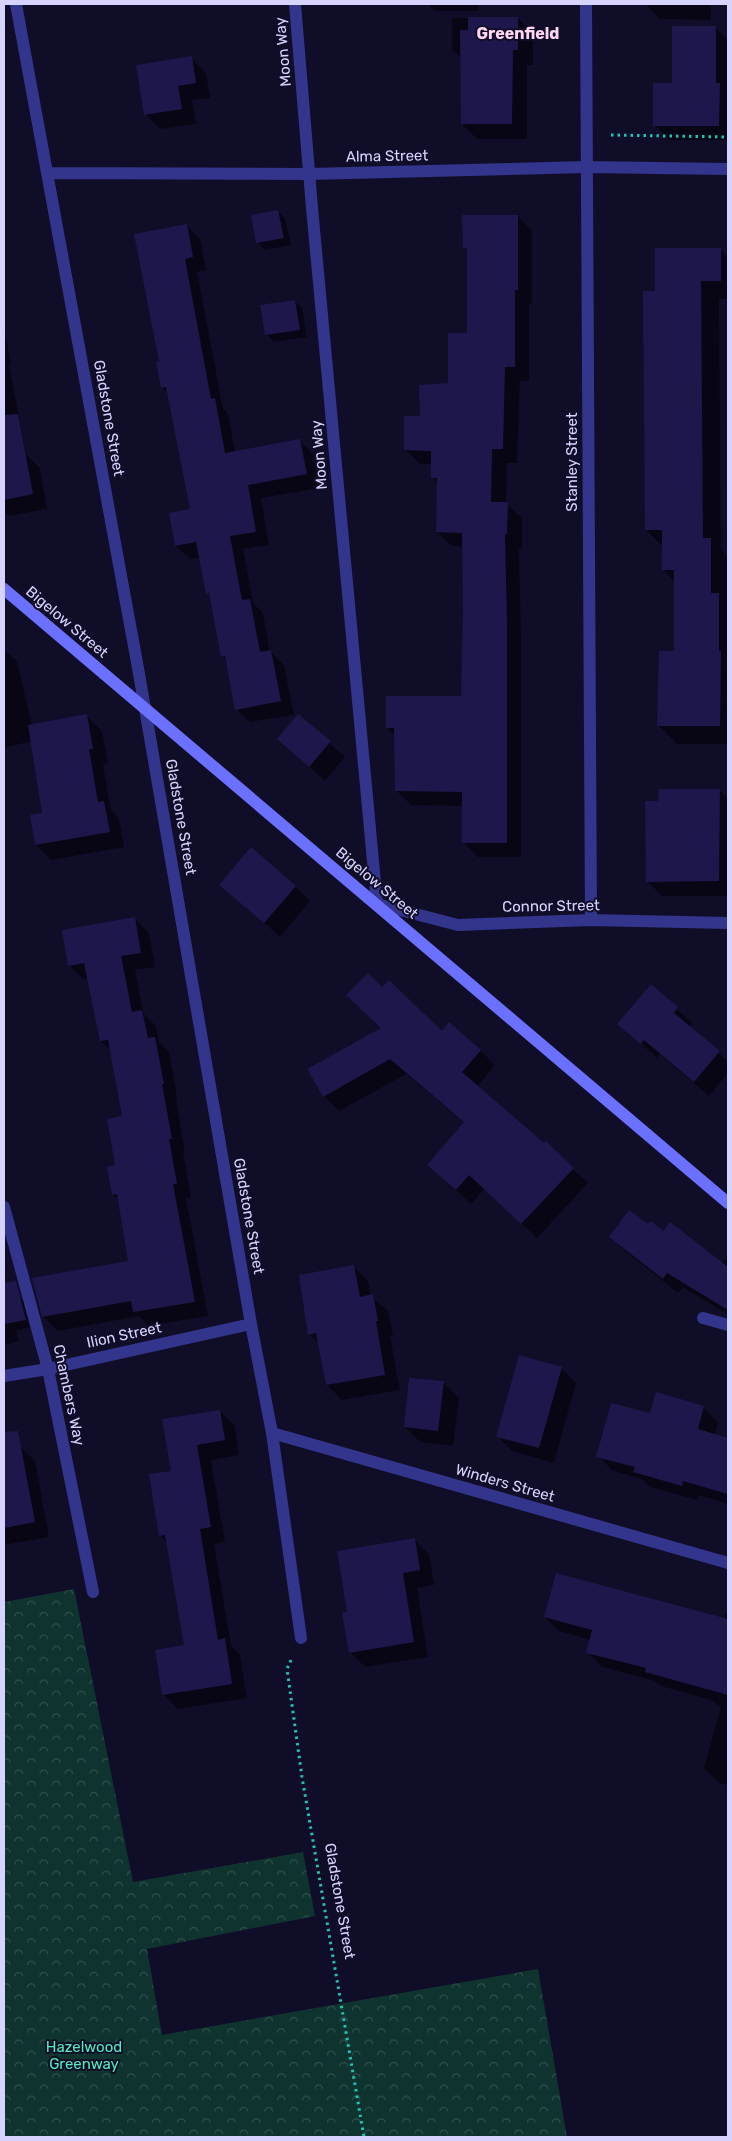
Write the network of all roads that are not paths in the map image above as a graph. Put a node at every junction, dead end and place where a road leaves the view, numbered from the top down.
1 (16, 4) edge
2 (295, 4) edge
3 (586, 4) edge
4 (587, 167) junction
5 (728, 169) edge
6 (47, 173) junction
7 (309, 174) junction
8 (4, 589) edge
9 (146, 711) junction
10 (377, 904) junction
11 (590, 920) junction
12 (728, 923) edge
13 (728, 1203) edge
14 (4, 1207) edge
15 (703, 1318) dead end
16 (251, 1324) junction
17 (728, 1325) edge
18 (48, 1369) junction
19 (4, 1376) edge
20 (272, 1433) junction
21 (728, 1563) edge
22 (93, 1592) dead end
23 (300, 1638) dead end

1 - 6 street, Gladstone Street
2 - 7 street, Moon Way
3 - 4 street, Stanley Street
4 - 5 street, Alma Street
4 - 7 street, Alma Street
4 - 11 street, Stanley Street
6 - 7 street, Alma Street
6 - 9 street, Gladstone Street
7 - 10 street, Moon Way
8 - 9 street, Bigelow Street
9 - 10 street, Bigelow Street
9 - 16 street, Gladstone Street
10 - 11 street, Connor Street
10 - 13 street, Bigelow Street
11 - 12 street, Connor Street
14 - 18 street, Chambers Way
15 - 17 street
16 - 18 street, Ilion Street
16 - 20 street, Gladstone Street
18 - 19 street, Ilion Street
18 - 22 street, Chambers Way
20 - 21 street, Winders Street
20 - 23 street, Gladstone Street

